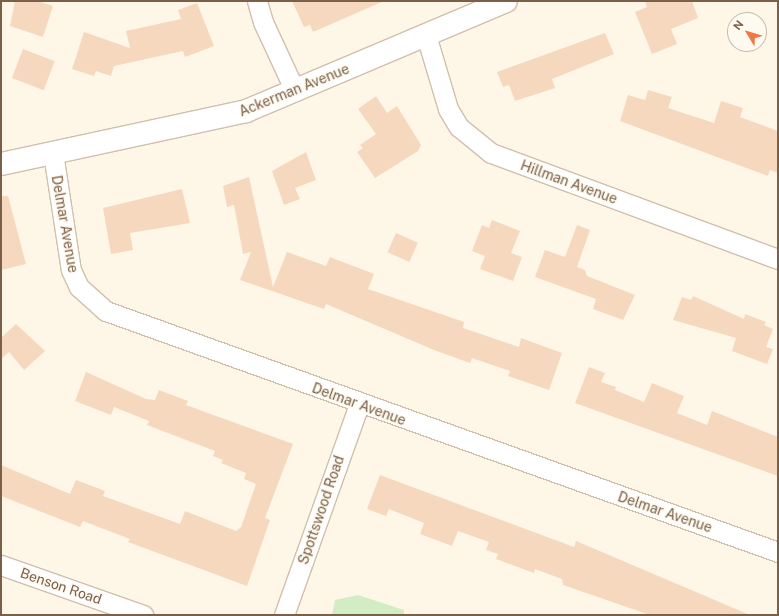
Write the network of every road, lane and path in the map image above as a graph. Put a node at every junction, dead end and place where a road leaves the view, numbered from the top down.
1 (257, 1) edge
2 (506, 1) edge
3 (426, 35) junction
4 (295, 91) junction
5 (53, 153) junction
6 (1, 164) edge
7 (778, 259) edge
8 (359, 404) junction
9 (778, 552) edge
10 (1, 565) edge
11 (143, 615) edge
12 (284, 615) edge

1 - 4 street
2 - 3 street, Ackerman Avenue
3 - 4 street, Ackerman Avenue
3 - 7 street, Hillman Avenue
4 - 5 street, Ackerman Avenue
5 - 6 street, Ackerman Avenue
5 - 8 street, Delmar Avenue
8 - 9 street, Delmar Avenue
8 - 12 street, Spottswood Road
10 - 11 street, Benson Road

